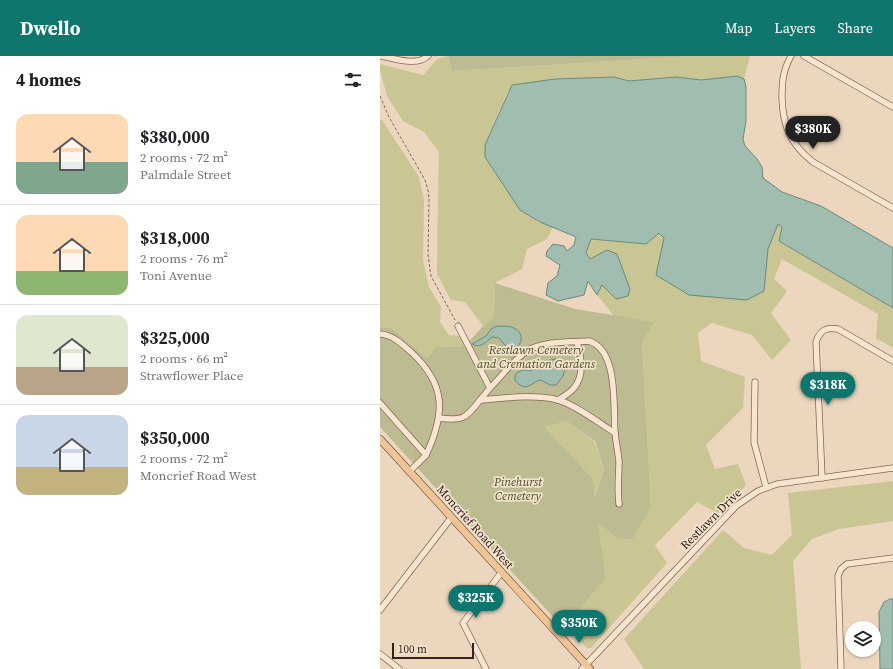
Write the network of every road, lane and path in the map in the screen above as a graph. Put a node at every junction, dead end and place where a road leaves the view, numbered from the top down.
1 (380, 56) edge
2 (428, 56) edge
3 (791, 56) edge
4 (804, 56) edge
5 (380, 96) edge
6 (893, 107) edge
7 (893, 208) edge
8 (458, 326) joint
9 (380, 334) edge
10 (577, 342) junction
11 (893, 361) edge
12 (755, 382) dead end
13 (490, 388) junction
14 (480, 400) junction
15 (558, 400) junction
16 (380, 403) edge
17 (439, 418) junction
18 (615, 433) junction
19 (380, 439) edge
20 (426, 455) junction
21 (893, 468) edge
22 (409, 472) junction
23 (822, 478) junction
24 (766, 487) junction
25 (619, 504) dead end
26 (451, 518) junction
27 (893, 558) edge
28 (501, 572) junction
29 (380, 610) edge
30 (380, 654) edge
31 (586, 668) edge
32 (400, 669) edge
33 (486, 669) edge
34 (841, 669) edge

1 - 2 street
3 - 7 street
4 - 6 street
5 - 8 path
8 - 13 street
9 - 17 street
10 - 13 street
10 - 15 street
10 - 18 street
11 - 23 street
12 - 24 street
13 - 14 street
14 - 15 street
14 - 17 street
15 - 18 street
16 - 20 street
17 - 20 street
18 - 25 street
19 - 22 main road, Moncrief Road West
20 - 22 street
21 - 23 street, Restlawn Drive
22 - 26 main road, Moncrief Road West
23 - 24 street, Restlawn Drive
24 - 31 street, Restlawn Drive
26 - 28 main road, Moncrief Road West
26 - 29 street
27 - 34 street
28 - 31 main road, Moncrief Road West
28 - 33 street
30 - 32 street

